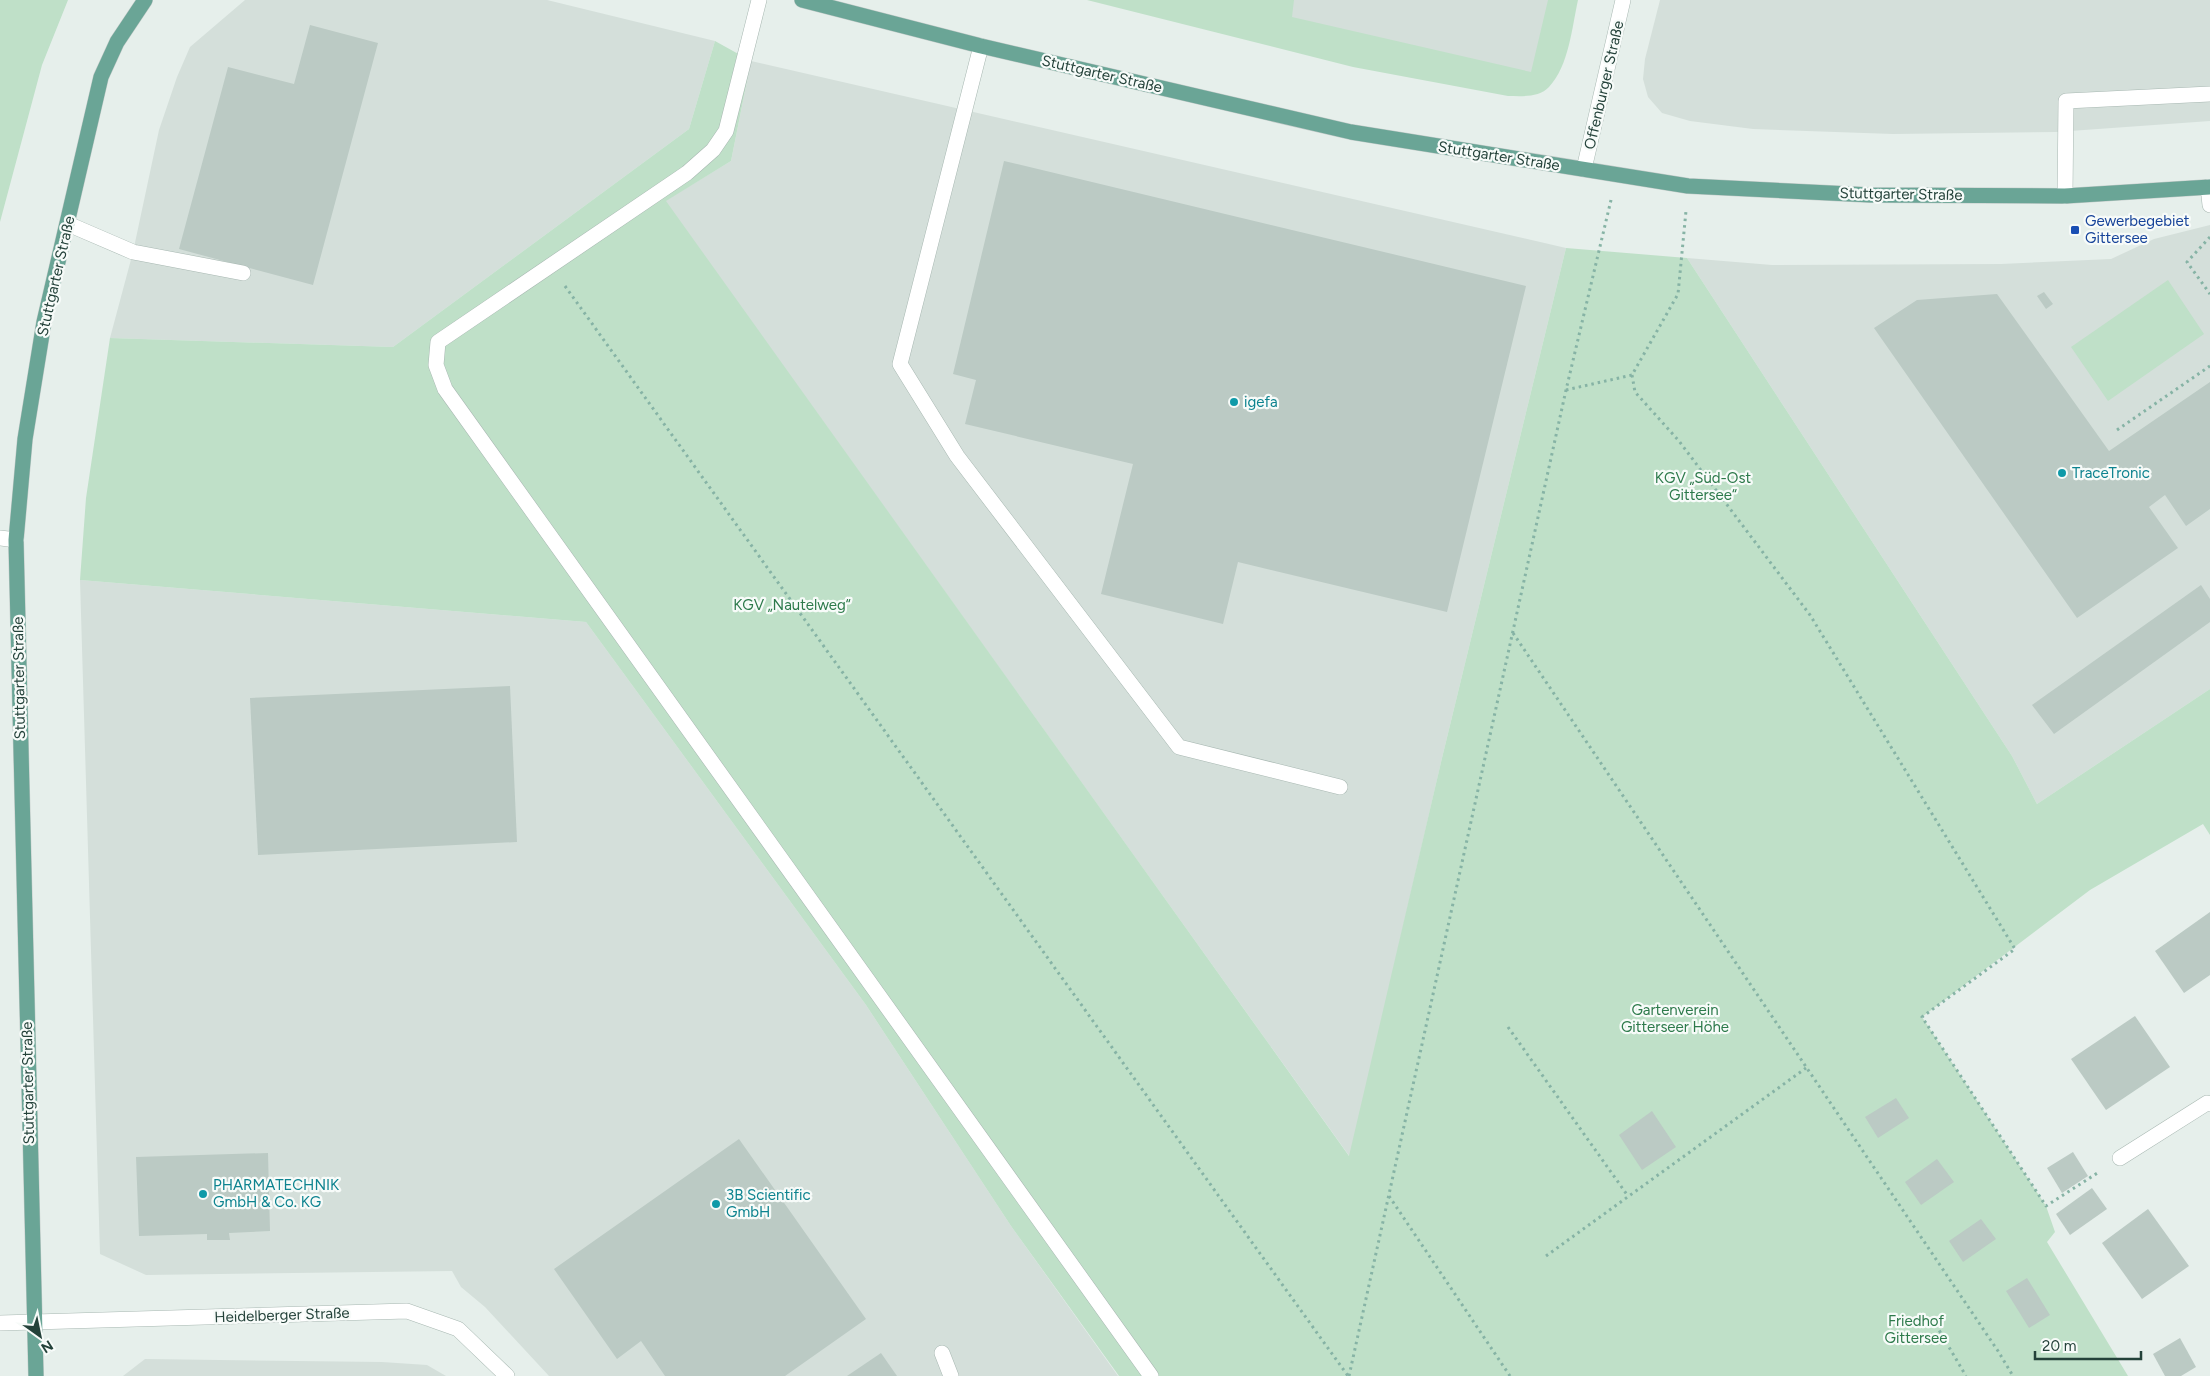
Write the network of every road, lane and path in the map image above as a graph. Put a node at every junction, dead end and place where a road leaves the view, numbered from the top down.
1 (145, 0) edge
2 (759, 0) edge
3 (802, 0) edge
4 (1624, 0) edge
5 (981, 46) junction
6 (2210, 94) edge
7 (1584, 170) junction
8 (1617, 174) junction
9 (1688, 186) junction
10 (2209, 187) edge
11 (2065, 196) junction
12 (2210, 205) edge
13 (68, 224) junction
14 (2210, 237) edge
15 (552, 266) junction
16 (243, 273) dead end
17 (2210, 294) edge
18 (2210, 366) edge
19 (1632, 375) junction
20 (1566, 390) junction
21 (2117, 430) dead end
22 (0, 538) edge
23 (16, 540) junction
24 (1513, 633) junction
25 (1340, 787) dead end
26 (1508, 1027) dead end
27 (1806, 1068) junction
28 (2210, 1104) edge
29 (2120, 1158) joint
30 (1390, 1196) junction
31 (1628, 1196) junction
32 (1546, 1256) dead end
33 (34, 1321) junction
34 (0, 1323) edge
35 (1936, 1326) dead end
36 (942, 1353) dead end
37 (36, 1376) edge
38 (507, 1376) edge
39 (951, 1376) edge
40 (1151, 1376) edge
41 (1348, 1376) edge
42 (1510, 1376) edge
43 (1966, 1376) edge
44 (2013, 1376) edge

1 - 13 main road, Stuttgarter Straße
2 - 15 street
3 - 5 main road, Stuttgarter Straße
4 - 7 street, Offenburger Straße
5 - 7 main road, Stuttgarter Straße
5 - 25 street
6 - 11 street
7 - 8 main road, Stuttgarter Straße
8 - 9 main road, Stuttgarter Straße
8 - 20 path
9 - 11 main road, Stuttgarter Straße
9 - 19 path
10 - 11 main road, Stuttgarter Straße
10 - 12 street
13 - 16 street
13 - 23 main road, Stuttgarter Straße
14 - 17 path
15 - 40 street
15 - 41 path
18 - 21 path
19 - 20 path
19 - 29 path
20 - 24 path
22 - 23 street
23 - 33 main road, Stuttgarter Straße
24 - 27 path
24 - 30 path
26 - 31 path
27 - 31 path
27 - 44 path
28 - 29 street
30 - 41 path
30 - 42 path
31 - 32 path
33 - 34 street, Heidelberger Straße
33 - 37 main road, Stuttgarter Straße
33 - 38 street, Heidelberger Straße
35 - 43 path
36 - 39 street

